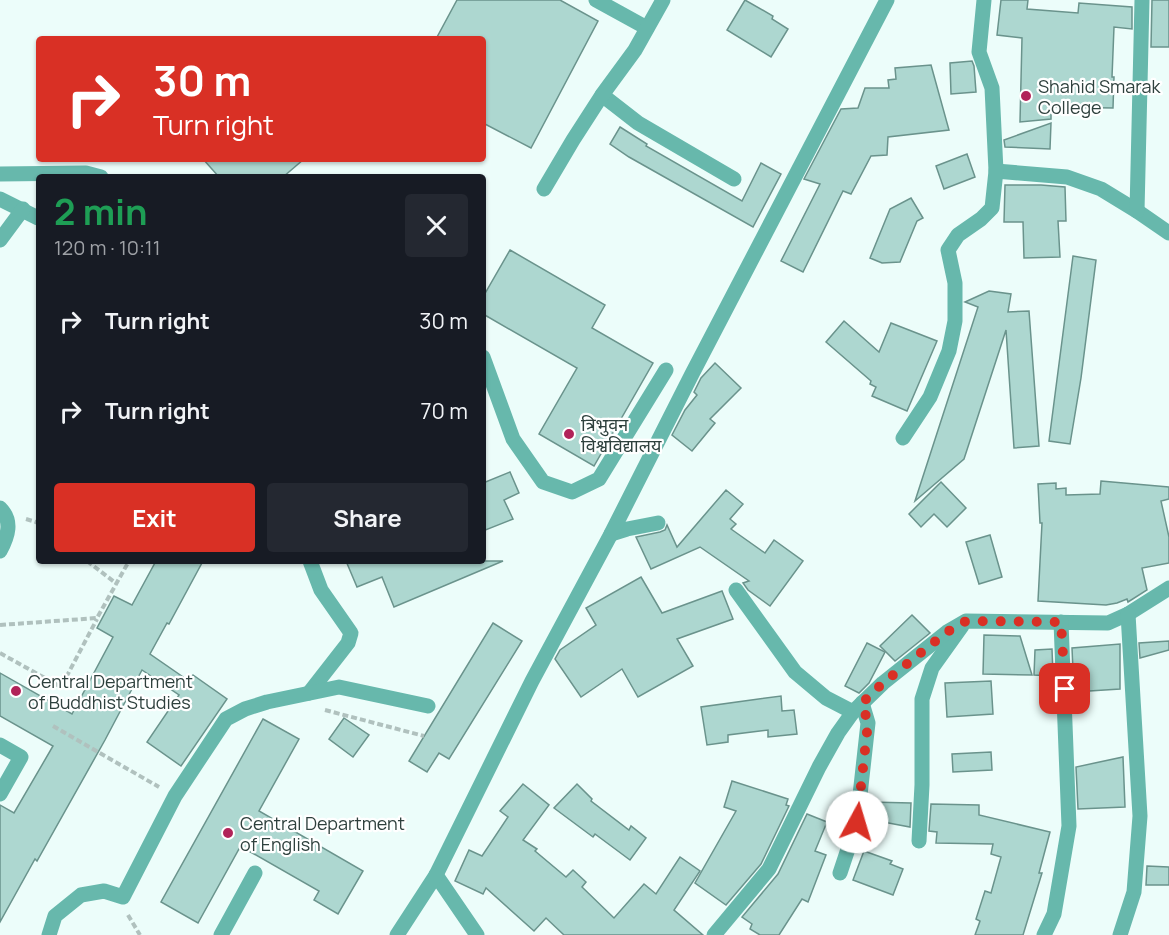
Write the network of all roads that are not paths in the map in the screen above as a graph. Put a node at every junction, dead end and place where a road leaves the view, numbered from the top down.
1 (596, 0) edge
2 (663, 0) edge
3 (886, 0) edge
4 (984, 0) edge
5 (1142, 0) edge
6 (647, 28) junction
7 (602, 96) junction
8 (996, 171) junction
9 (0, 174) edge
10 (90, 174) edge
11 (734, 179) dead end
12 (544, 189) dead end
13 (0, 199) edge
14 (23, 209) junction
15 (1137, 211) junction
16 (36, 217) edge
17 (1169, 233) edge
18 (0, 240) edge
19 (486, 365) edge
20 (666, 370) dead end
21 (903, 438) dead end
22 (0, 508) edge
23 (658, 523) dead end
24 (611, 534) junction
25 (0, 551) edge
26 (311, 564) edge
27 (1169, 588) edge
28 (736, 590) dead end
29 (1128, 614) junction
30 (966, 621) junction
31 (1061, 622) junction
32 (309, 693) junction
33 (428, 706) dead end
34 (858, 707) junction
35 (0, 745) edge
36 (0, 794) edge
37 (919, 841) dead end
38 (255, 873) dead end
39 (840, 873) dead end
40 (436, 875) junction
41 (49, 935) edge
42 (221, 935) edge
43 (397, 935) edge
44 (477, 935) edge
45 (714, 935) edge
46 (1044, 935) edge
47 (1120, 935) edge

1 - 6 street
2 - 6 street
3 - 24 street
4 - 8 street
5 - 15 street
6 - 7 street
7 - 11 street
7 - 12 street
8 - 15 street
8 - 21 street
9 - 10 street
13 - 14 street
14 - 16 street
14 - 18 street
15 - 17 street
19 - 20 street
22 - 25 street
23 - 24 street
24 - 40 street
26 - 32 street
27 - 29 street
28 - 34 street
29 - 31 street
29 - 47 street
30 - 31 street
30 - 34 street
30 - 37 street
31 - 46 street
32 - 33 street
32 - 41 street
34 - 39 street
34 - 45 street
35 - 36 street
38 - 42 street
40 - 43 street
40 - 44 street

